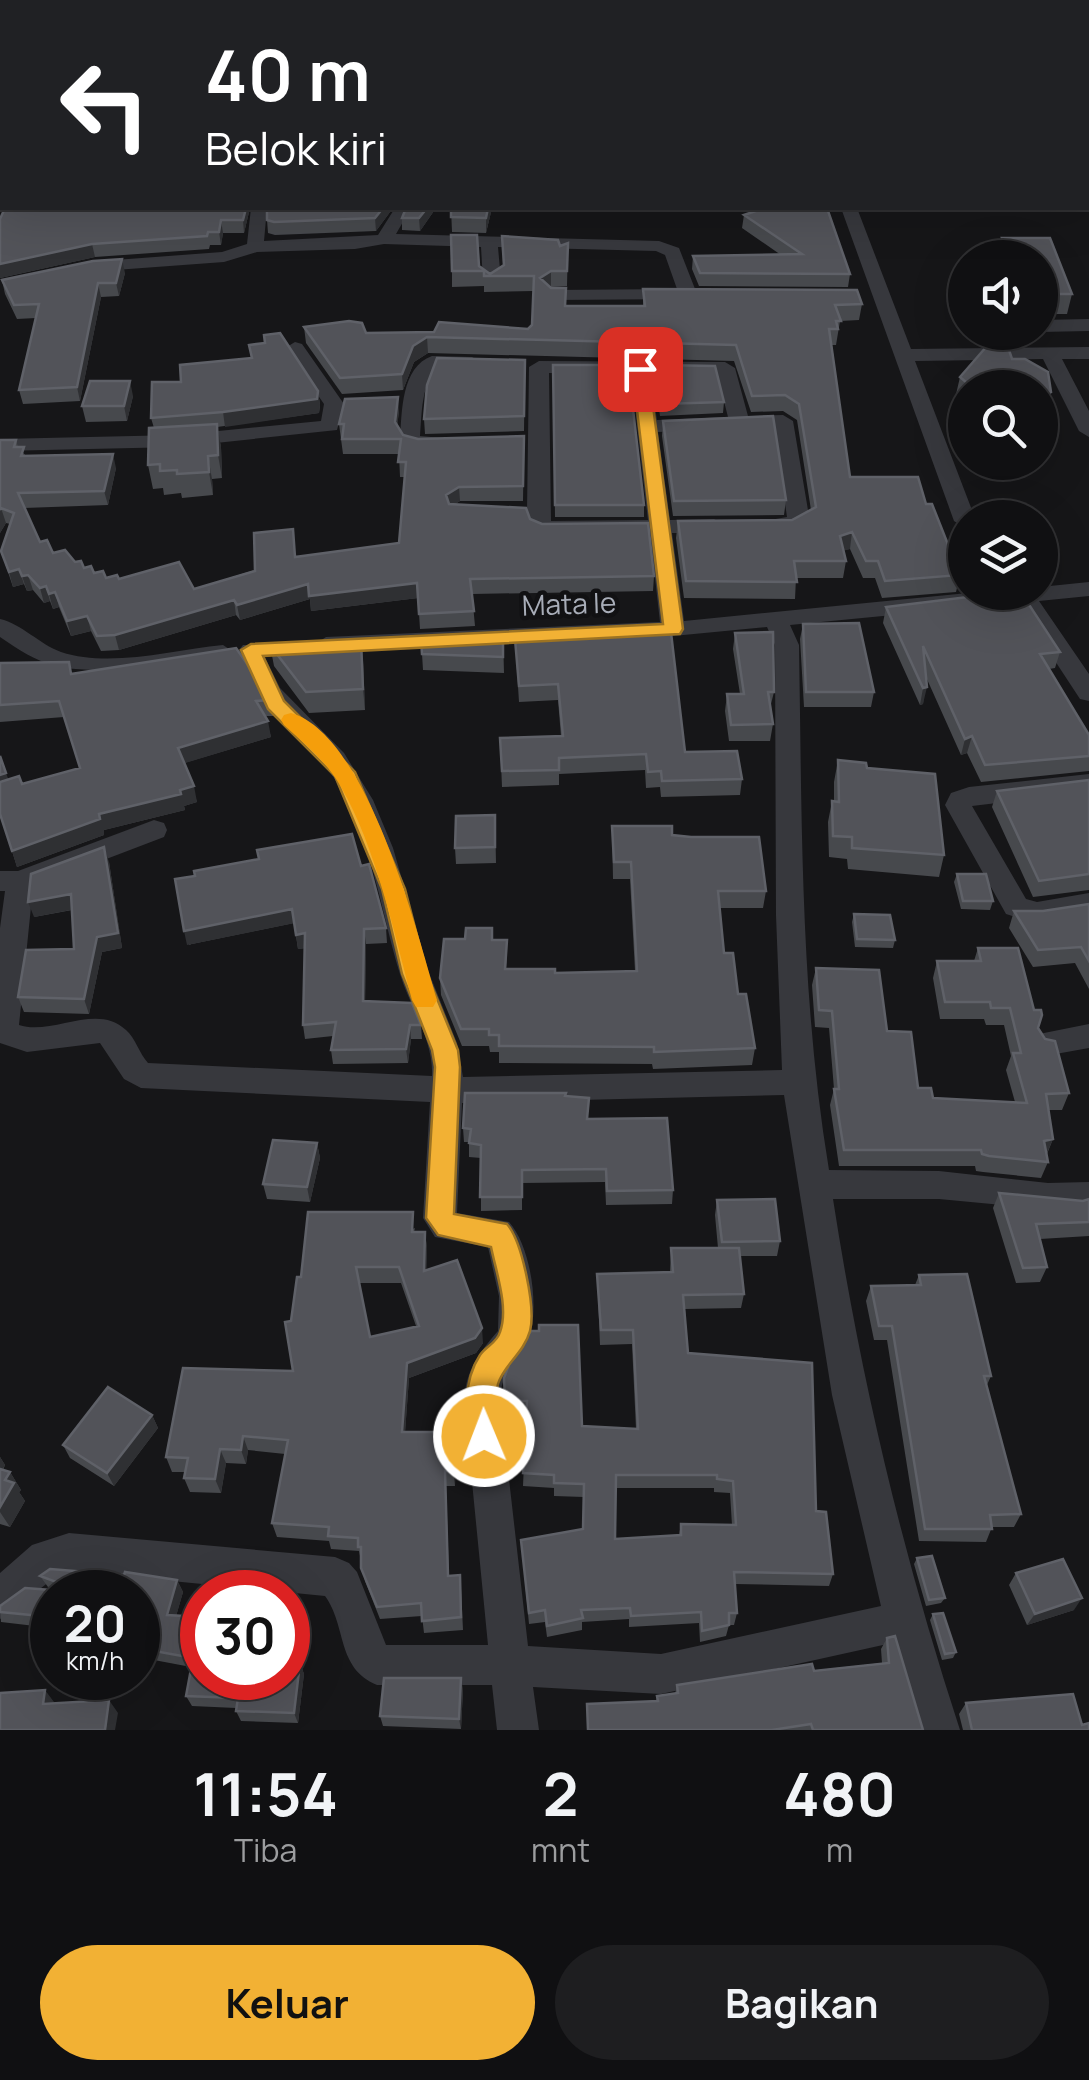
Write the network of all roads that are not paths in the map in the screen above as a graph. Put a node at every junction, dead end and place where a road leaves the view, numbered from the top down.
1 (260, 210) edge
2 (402, 210) edge
3 (850, 210) edge
4 (384, 239) junction
5 (489, 241) junction
6 (255, 248) junction
7 (77, 269) edge
8 (492, 281) edge
9 (553, 294) edge
10 (1089, 324) edge
11 (1058, 325) edge
12 (295, 348) edge
13 (986, 350) edge
14 (1043, 350) edge
15 (1056, 350) edge
16 (903, 356) junction
17 (1087, 358) edge
18 (488, 364) edge
19 (640, 369) junction
20 (738, 422) junction
21 (650, 426) junction
22 (1089, 431) edge
23 (459, 444) edge
24 (0, 445) edge
25 (957, 500) edge
26 (661, 527) junction
27 (1089, 589) edge
28 (1058, 593) edge
29 (948, 602) edge
30 (1034, 610) edge
31 (776, 622) junction
32 (0, 626) edge
33 (673, 629) junction
34 (305, 647) edge
35 (1089, 694) edge
36 (1089, 784) edge
37 (154, 830) dead end
38 (10, 881) edge
39 (1089, 904) edge
40 (1089, 1036) edge
41 (1050, 1043) edge
42 (798, 1082) junction
43 (448, 1090) junction
44 (815, 1185) junction
45 (1089, 1196) edge
46 (0, 1599) edge
47 (903, 1622) junction
48 (508, 1665) junction
49 (518, 1730) edge
50 (938, 1730) edge

1 - 6 street
2 - 4 street
3 - 16 street
4 - 5 street
4 - 6 street
5 - 8 street
5 - 9 street
6 - 7 street
10 - 11 street
12 - 24 street
13 - 16 street
14 - 22 street
15 - 17 street
16 - 25 street
18 - 23 street
19 - 20 street
19 - 21 street
19 - 26 street
20 - 21 street
20 - 26 street
21 - 26 street
26 - 33 street
27 - 28 street, Mata Ie
29 - 31 street, Mata Ie
30 - 35 street
31 - 33 street, Mata Ie
31 - 42 street
32 - 43 street
33 - 34 street, Mata Ie
36 - 39 street
37 - 38 street
38 - 43 street
40 - 41 street
42 - 43 street
42 - 44 street
43 - 48 street
44 - 45 street
44 - 47 street
46 - 48 street
47 - 48 street
47 - 50 street
48 - 49 street

